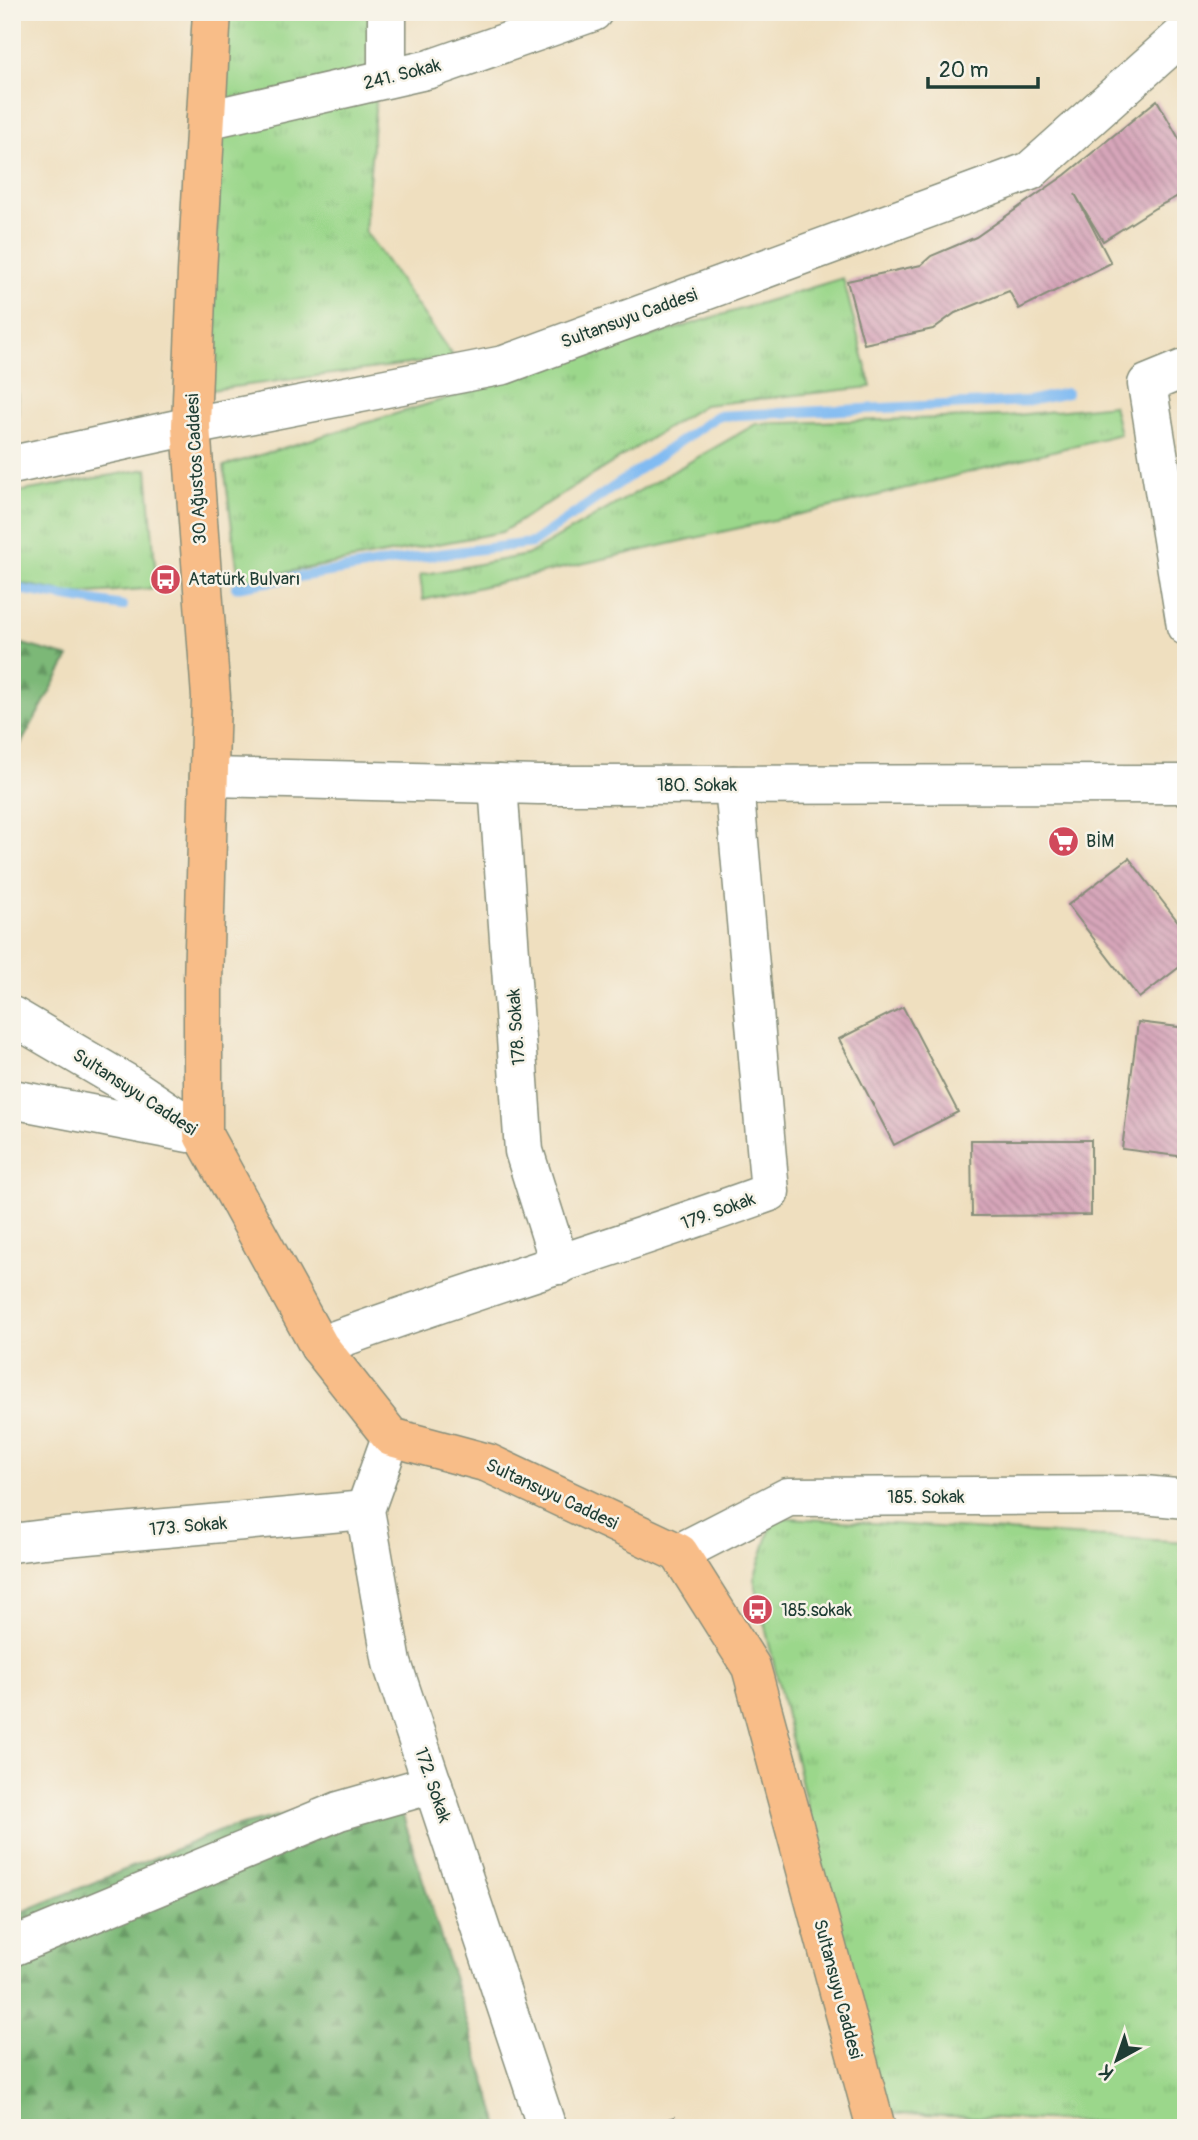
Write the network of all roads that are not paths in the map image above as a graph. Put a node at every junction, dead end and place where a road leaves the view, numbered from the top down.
1 (212, 12) edge
2 (387, 12) edge
3 (593, 12) edge
4 (1186, 32) edge
5 (387, 78) junction
6 (206, 120) junction
7 (1186, 368) edge
8 (191, 426) junction
9 (12, 466) edge
10 (1186, 626) edge
11 (209, 777) junction
12 (498, 784) junction
13 (1186, 784) edge
14 (734, 785) junction
15 (12, 1017) edge
16 (12, 1100) edge
17 (203, 1135) junction
18 (560, 1265) junction
19 (319, 1346) junction
20 (391, 1437) junction
21 (1186, 1499) edge
22 (365, 1510) junction
23 (12, 1544) edge
24 (679, 1553) junction
25 (433, 1784) junction
26 (12, 1947) edge
27 (547, 2128) edge
28 (876, 2128) edge

1 - 6 main road, 30 Ağustos Caddesi
2 - 5 street
3 - 5 street, 241. Sokak
4 - 8 street, Sultansuyu Caddesi
5 - 6 street, 241. Sokak
6 - 8 main road, 30 Ağustos Caddesi
7 - 10 street
8 - 9 street, Sultansuyu Caddesi
8 - 11 main road, 30 Ağustos Caddesi
11 - 12 street, 180. Sokak
11 - 17 main road, 30 Ağustos Caddesi
12 - 14 street, 180. Sokak
12 - 18 street, 178. Sokak
13 - 14 street, 180. Sokak
14 - 18 street, 179. Sokak
15 - 17 street, Sultansuyu Caddesi
16 - 17 street
17 - 19 main road, Sultansuyu Caddesi
18 - 19 street, 179. Sokak
19 - 20 main road, Sultansuyu Caddesi
20 - 22 street, 172. Sokak
20 - 24 main road, Sultansuyu Caddesi
21 - 24 street, 185. Sokak
22 - 23 street, 173. Sokak
22 - 25 street, 172. Sokak
24 - 28 main road, Sultansuyu Caddesi
25 - 26 street
25 - 27 street, 172. Sokak

